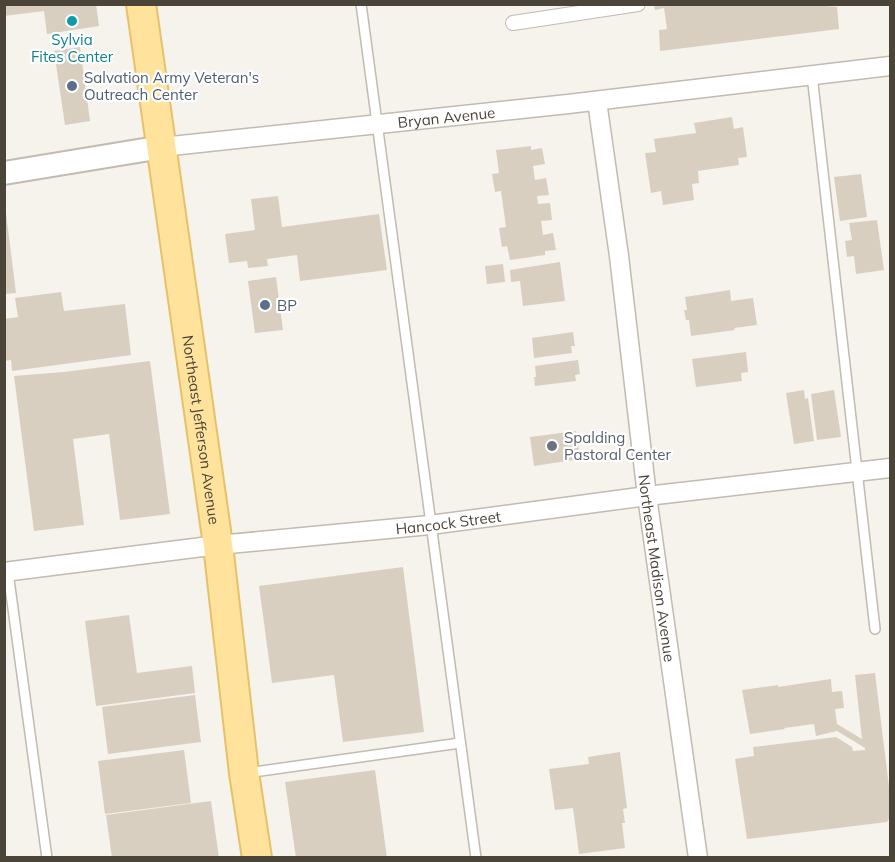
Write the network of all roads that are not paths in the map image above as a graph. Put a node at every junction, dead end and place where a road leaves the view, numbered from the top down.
1 (141, 4) edge
2 (361, 4) edge
3 (628, 5) edge
4 (543, 11) edge
5 (513, 23) dead end
6 (891, 66) edge
7 (812, 75) junction
8 (597, 100) junction
9 (377, 124) junction
10 (162, 147) junction
11 (4, 172) edge
12 (891, 468) edge
13 (857, 472) junction
14 (647, 496) junction
15 (430, 525) junction
16 (218, 545) junction
17 (6, 572) edge
18 (875, 629) dead end
19 (460, 743) junction
20 (244, 773) junction
21 (47, 858) edge
22 (257, 858) edge
23 (476, 858) edge
24 (698, 858) edge

1 - 10 main road, Northeast Jefferson Avenue
2 - 9 lane
3 - 4 street
4 - 5 street
6 - 7 street, Bryan Avenue
7 - 8 street, Bryan Avenue
7 - 13 lane
8 - 9 street, Bryan Avenue
8 - 14 street, Northeast Madison Avenue
9 - 10 street, Bryan Avenue
9 - 15 lane
10 - 11 street, Bryan Avenue
10 - 16 main road, Northeast Jefferson Avenue
12 - 13 street, Hancock Street
13 - 14 street, Hancock Street
13 - 18 lane
14 - 15 street, Hancock Street
14 - 24 street, Northeast Madison Avenue
15 - 16 street, Hancock Street
15 - 19 lane
16 - 17 street, Hancock Street
16 - 20 main road, Northeast Jefferson Avenue
17 - 21 lane
19 - 20 lane
19 - 23 lane
20 - 22 main road, Northeast Jefferson Avenue

